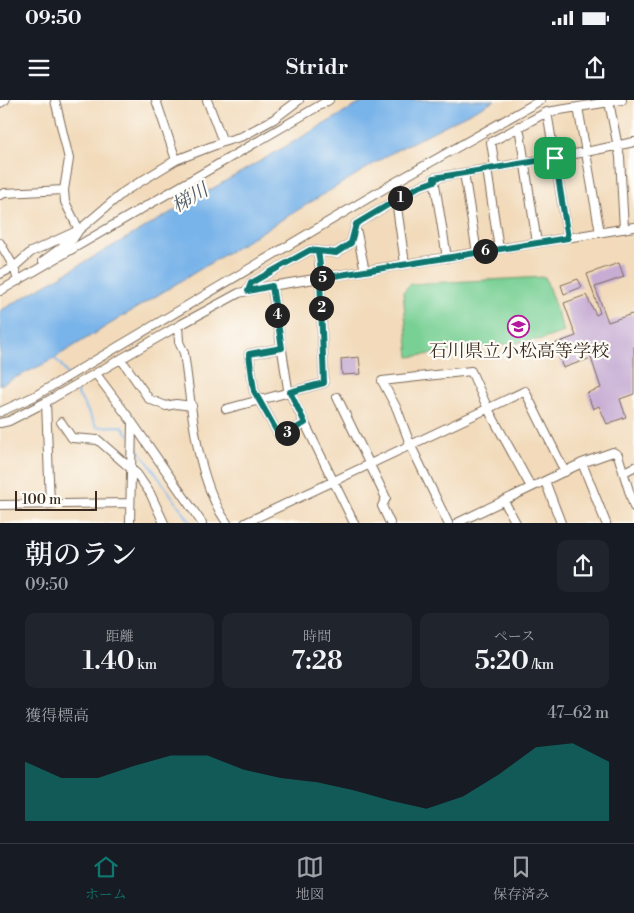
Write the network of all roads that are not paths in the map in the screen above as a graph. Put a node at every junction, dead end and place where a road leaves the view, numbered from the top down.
1 (4, 100) edge
2 (55, 100) edge
3 (156, 100) edge
4 (207, 100) edge
5 (299, 100) edge
6 (329, 100) edge
7 (541, 100) edge
8 (620, 100) edge
9 (609, 102) junction
10 (0, 103) edge
11 (578, 107) junction
12 (547, 112) junction
13 (519, 126) junction
14 (223, 142) junction
15 (634, 142) edge
16 (618, 145) junction
17 (586, 152) junction
18 (555, 158) junction
19 (176, 160) junction
20 (525, 162) junction
21 (491, 168) junction
22 (464, 173) junction
23 (435, 181) junction
24 (64, 190) junction
25 (0, 195) edge
26 (396, 200) junction
27 (634, 227) edge
28 (624, 229) junction
29 (79, 230) junction
30 (355, 230) junction
31 (600, 233) junction
32 (568, 238) junction
33 (538, 243) junction
34 (0, 244) edge
35 (499, 249) junction
36 (318, 251) junction
37 (477, 253) junction
38 (447, 258) junction
39 (405, 264) junction
40 (14, 267) junction
41 (365, 271) junction
42 (33, 272) junction
43 (0, 274) edge
44 (321, 278) junction
45 (18, 281) junction
46 (272, 286) junction
47 (0, 291) edge
48 (248, 291) junction
49 (178, 326) junction
50 (282, 348) junction
51 (121, 359) junction
52 (96, 374) junction
53 (290, 392) junction
54 (337, 397) dead end
55 (260, 400) junction
56 (46, 402) junction
57 (192, 406) junction
58 (226, 409) dead end
59 (488, 409) junction
60 (0, 412) edge
61 (61, 422) dead end
62 (132, 422) junction
63 (0, 423) edge
64 (305, 423) junction
65 (410, 444) junction
66 (582, 463) junction
67 (130, 464) junction
68 (370, 464) junction
69 (634, 467) edge
70 (565, 472) junction
71 (624, 472) junction
72 (334, 481) junction
73 (545, 481) junction
74 (531, 487) junction
75 (504, 501) junction
76 (130, 503) junction
77 (0, 504) edge
78 (50, 504) junction
79 (634, 507) edge
80 (258, 520) edge
81 (130, 523) edge
82 (164, 523) edge
83 (202, 523) edge
84 (227, 523) edge
85 (244, 523) edge
86 (354, 523) edge
87 (390, 523) edge
88 (448, 523) edge
89 (456, 523) edge
90 (516, 523) edge
91 (561, 523) edge
92 (606, 523) edge

1 - 10 street
2 - 24 street
3 - 19 street
4 - 14 street
5 - 14 street
6 - 42 street
7 - 60 street
8 - 9 street
9 - 11 street
9 - 16 street
11 - 12 street
11 - 17 street
12 - 13 street
12 - 18 street
13 - 20 street
13 - 21 street
14 - 19 street
15 - 16 street
16 - 17 street
16 - 28 street
17 - 18 street
17 - 31 street
18 - 20 street
18 - 32 street
19 - 29 street
20 - 21 street
20 - 33 street
21 - 22 street
21 - 35 street
22 - 23 street
22 - 37 street
23 - 26 street
23 - 38 street
24 - 25 street
24 - 29 street
26 - 30 street
26 - 39 street
27 - 28 street
28 - 31 street
29 - 40 street
29 - 42 street
30 - 36 street
30 - 41 street
31 - 32 street
32 - 33 street
33 - 35 street
34 - 40 street
35 - 37 street
36 - 44 street
36 - 48 street
37 - 38 street
38 - 39 street
39 - 41 street
40 - 43 street
40 - 45 street
41 - 44 street
42 - 45 street
44 - 46 street
44 - 53 street
45 - 47 street
46 - 48 street
46 - 50 street
48 - 49 street
49 - 51 street
49 - 57 street
50 - 53 street
50 - 55 street
51 - 52 street
51 - 57 street
52 - 56 street
52 - 62 street
53 - 55 street
53 - 64 street
54 - 68 street
55 - 58 street
55 - 64 street
56 - 63 street
56 - 78 street
57 - 84 street
59 - 65 street
59 - 65 street
59 - 70 street
59 - 74 street
61 - 67 street
62 - 67 street
62 - 83 street
64 - 72 street
65 - 68 street
65 - 88 street
66 - 70 street
66 - 71 street
66 - 92 street
67 - 76 street
67 - 82 street
68 - 72 street
68 - 87 street
69 - 71 street
70 - 73 street
71 - 79 street
72 - 80 street
72 - 86 street
73 - 74 street
73 - 91 street
74 - 75 street
75 - 89 street
75 - 90 street
76 - 78 street
76 - 81 street
77 - 78 street
80 - 85 street

